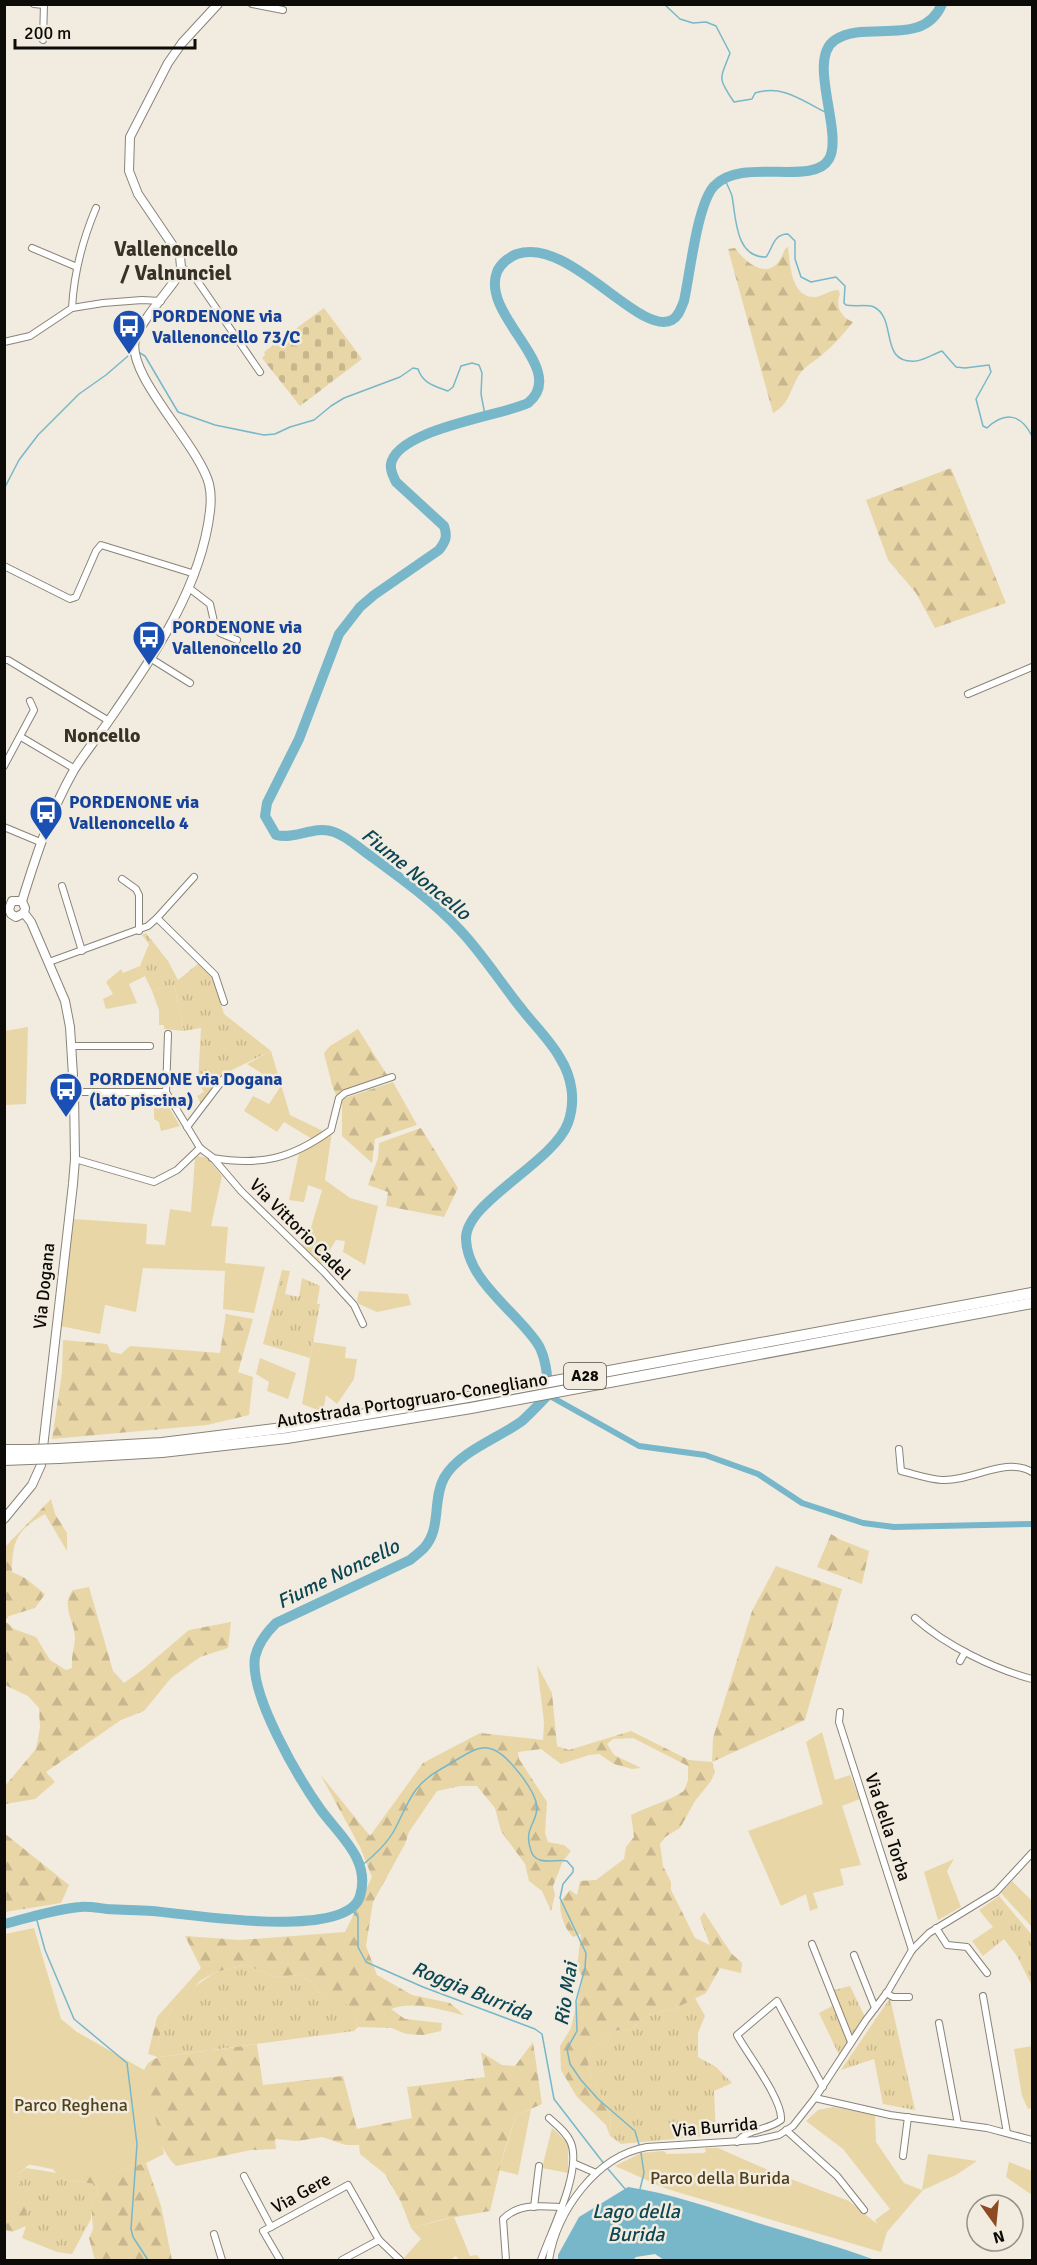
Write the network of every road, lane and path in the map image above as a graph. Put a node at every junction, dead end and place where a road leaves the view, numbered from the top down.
1 (34, 4) edge
2 (218, 4) edge
3 (252, 4) edge
4 (44, 5) edge
5 (284, 10) dead end
6 (43, 40) dead end
7 (96, 208) dead end
8 (32, 248) dead end
9 (77, 267) junction
10 (182, 267) junction
11 (161, 301) junction
12 (72, 308) junction
13 (4, 342) edge
14 (260, 372) dead end
15 (6, 567) edge
16 (195, 574) junction
17 (4, 576) edge
18 (189, 588) junction
19 (237, 640) dead end
20 (150, 658) junction
21 (4, 660) edge
22 (1032, 667) edge
23 (190, 683) dead end
24 (968, 694) dead end
25 (30, 701) dead end
26 (109, 721) junction
27 (21, 737) junction
28 (4, 766) edge
29 (75, 769) junction
30 (4, 827) edge
31 (40, 842) junction
32 (194, 877) dead end
33 (122, 879) dead end
34 (62, 886) dead end
35 (13, 900) edge
36 (24, 913) junction
37 (157, 918) junction
38 (139, 930) junction
39 (82, 951) junction
40 (49, 962) junction
41 (224, 1002) dead end
42 (168, 1034) dead end
43 (71, 1046) junction
44 (150, 1046) dead end
45 (225, 1077) dead end
46 (392, 1077) dead end
47 (74, 1092) junction
48 (166, 1092) junction
49 (187, 1127) junction
50 (200, 1148) junction
51 (212, 1157) junction
52 (75, 1159) junction
53 (1032, 1293) edge
54 (1032, 1303) edge
55 (363, 1324) dead end
56 (888, 1325) junction
57 (899, 1449) dead end
58 (4, 1450) edge
59 (30, 1455) junction
60 (4, 1460) edge
61 (1032, 1472) edge
62 (4, 1519) edge
63 (915, 1617) dead end
64 (965, 1652) junction
65 (960, 1661) dead end
66 (1032, 1679) edge
67 (840, 1712) dead end
68 (1032, 1853) edge
69 (936, 1928) junction
70 (812, 1944) dead end
71 (912, 1950) junction
72 (854, 1955) dead end
73 (987, 1973) dead end
74 (886, 1993) junction
75 (984, 1996) dead end
76 (909, 1997) dead end
77 (875, 2008) junction
78 (939, 2023) dead end
79 (851, 2042) junction
80 (823, 2087) junction
81 (815, 2098) junction
82 (908, 2117) junction
83 (549, 2118) dead end
84 (958, 2124) junction
85 (786, 2130) junction
86 (1007, 2133) junction
87 (1032, 2140) edge
88 (736, 2142) junction
89 (903, 2156) dead end
90 (573, 2163) junction
91 (539, 2166) dead end
92 (599, 2171) junction
93 (244, 2176) dead end
94 (534, 2207) junction
95 (562, 2207) junction
96 (864, 2210) dead end
97 (271, 2227) junction
98 (214, 2234) dead end
99 (378, 2240) junction
100 (222, 2260) edge
101 (280, 2260) edge
102 (342, 2260) edge
103 (400, 2260) edge
104 (506, 2260) edge
105 (541, 2260) edge
106 (549, 2260) edge

1 - 4 street
2 - 10 street
3 - 5 street
4 - 6 street
7 - 9 street
8 - 9 street
9 - 12 street
10 - 11 street
10 - 14 street
11 - 12 street
11 - 16 street
12 - 13 street
15 - 16 street
15 - 17 street
16 - 18 street
18 - 19 street
18 - 20 street
20 - 23 street
20 - 26 street
21 - 26 street
22 - 24 street
25 - 27 street
26 - 29 street
27 - 28 street
27 - 29 street
29 - 31 street
30 - 31 street
31 - 35 street
32 - 37 street
33 - 38 street
34 - 39 street
35 - 36 street, Via Dogana
35 - 36 street, Via Dogana
36 - 40 street, Via Dogana
37 - 38 street
37 - 41 street
38 - 39 street
39 - 40 street
40 - 43 street, Via Dogana
42 - 48 street
43 - 44 street
43 - 47 street, Via Dogana
45 - 49 street
46 - 51 street, Via Vittorio Cadel
47 - 48 street
47 - 52 street, Via Dogana
48 - 49 street, Via Vittorio Cadel
49 - 50 street, Via Vittorio Cadel
50 - 51 street, Via Vittorio Cadel
50 - 52 street
51 - 55 street, Via Vittorio Cadel
52 - 62 street, Via Dogana
53 - 56 highway, Autostrada Portogruaro-Conegliano / A28
54 - 56 highway, Autostrada Portogruaro-Conegliano / A28
56 - 59 highway, Autostrada Portogruaro-Conegliano / A28, bridge
57 - 61 street
58 - 59 highway, Autostrada Portogruaro-Conegliano / A28
59 - 60 highway, Autostrada Portogruaro-Conegliano / A28
63 - 64 street
64 - 65 street
64 - 66 street
67 - 71 street, Via della Torba
68 - 69 street, Via Burrida
69 - 71 street, Via Burrida
69 - 73 street
70 - 79 street
71 - 74 street, Via Burrida
72 - 77 street
74 - 76 street
74 - 77 street, Via Burrida
75 - 86 street
77 - 79 street, Via Burrida
78 - 84 street
79 - 80 street, Via Burrida
80 - 81 street, Via Burrida
80 - 88 street
81 - 82 street
81 - 85 street, Via Burrida
82 - 84 street
82 - 89 street
83 - 90 street
84 - 86 street
85 - 88 street, Via Burrida
85 - 96 street
86 - 87 street
88 - 92 street, Via Burrida
90 - 92 street
90 - 95 street
91 - 94 street
92 - 106 street, Via Burrida
93 - 97 street, Via Gere
94 - 95 street
94 - 104 street
95 - 105 street
97 - 99 street, Via Gere
97 - 101 street, Via Gere
98 - 100 street
99 - 102 street
99 - 103 street

